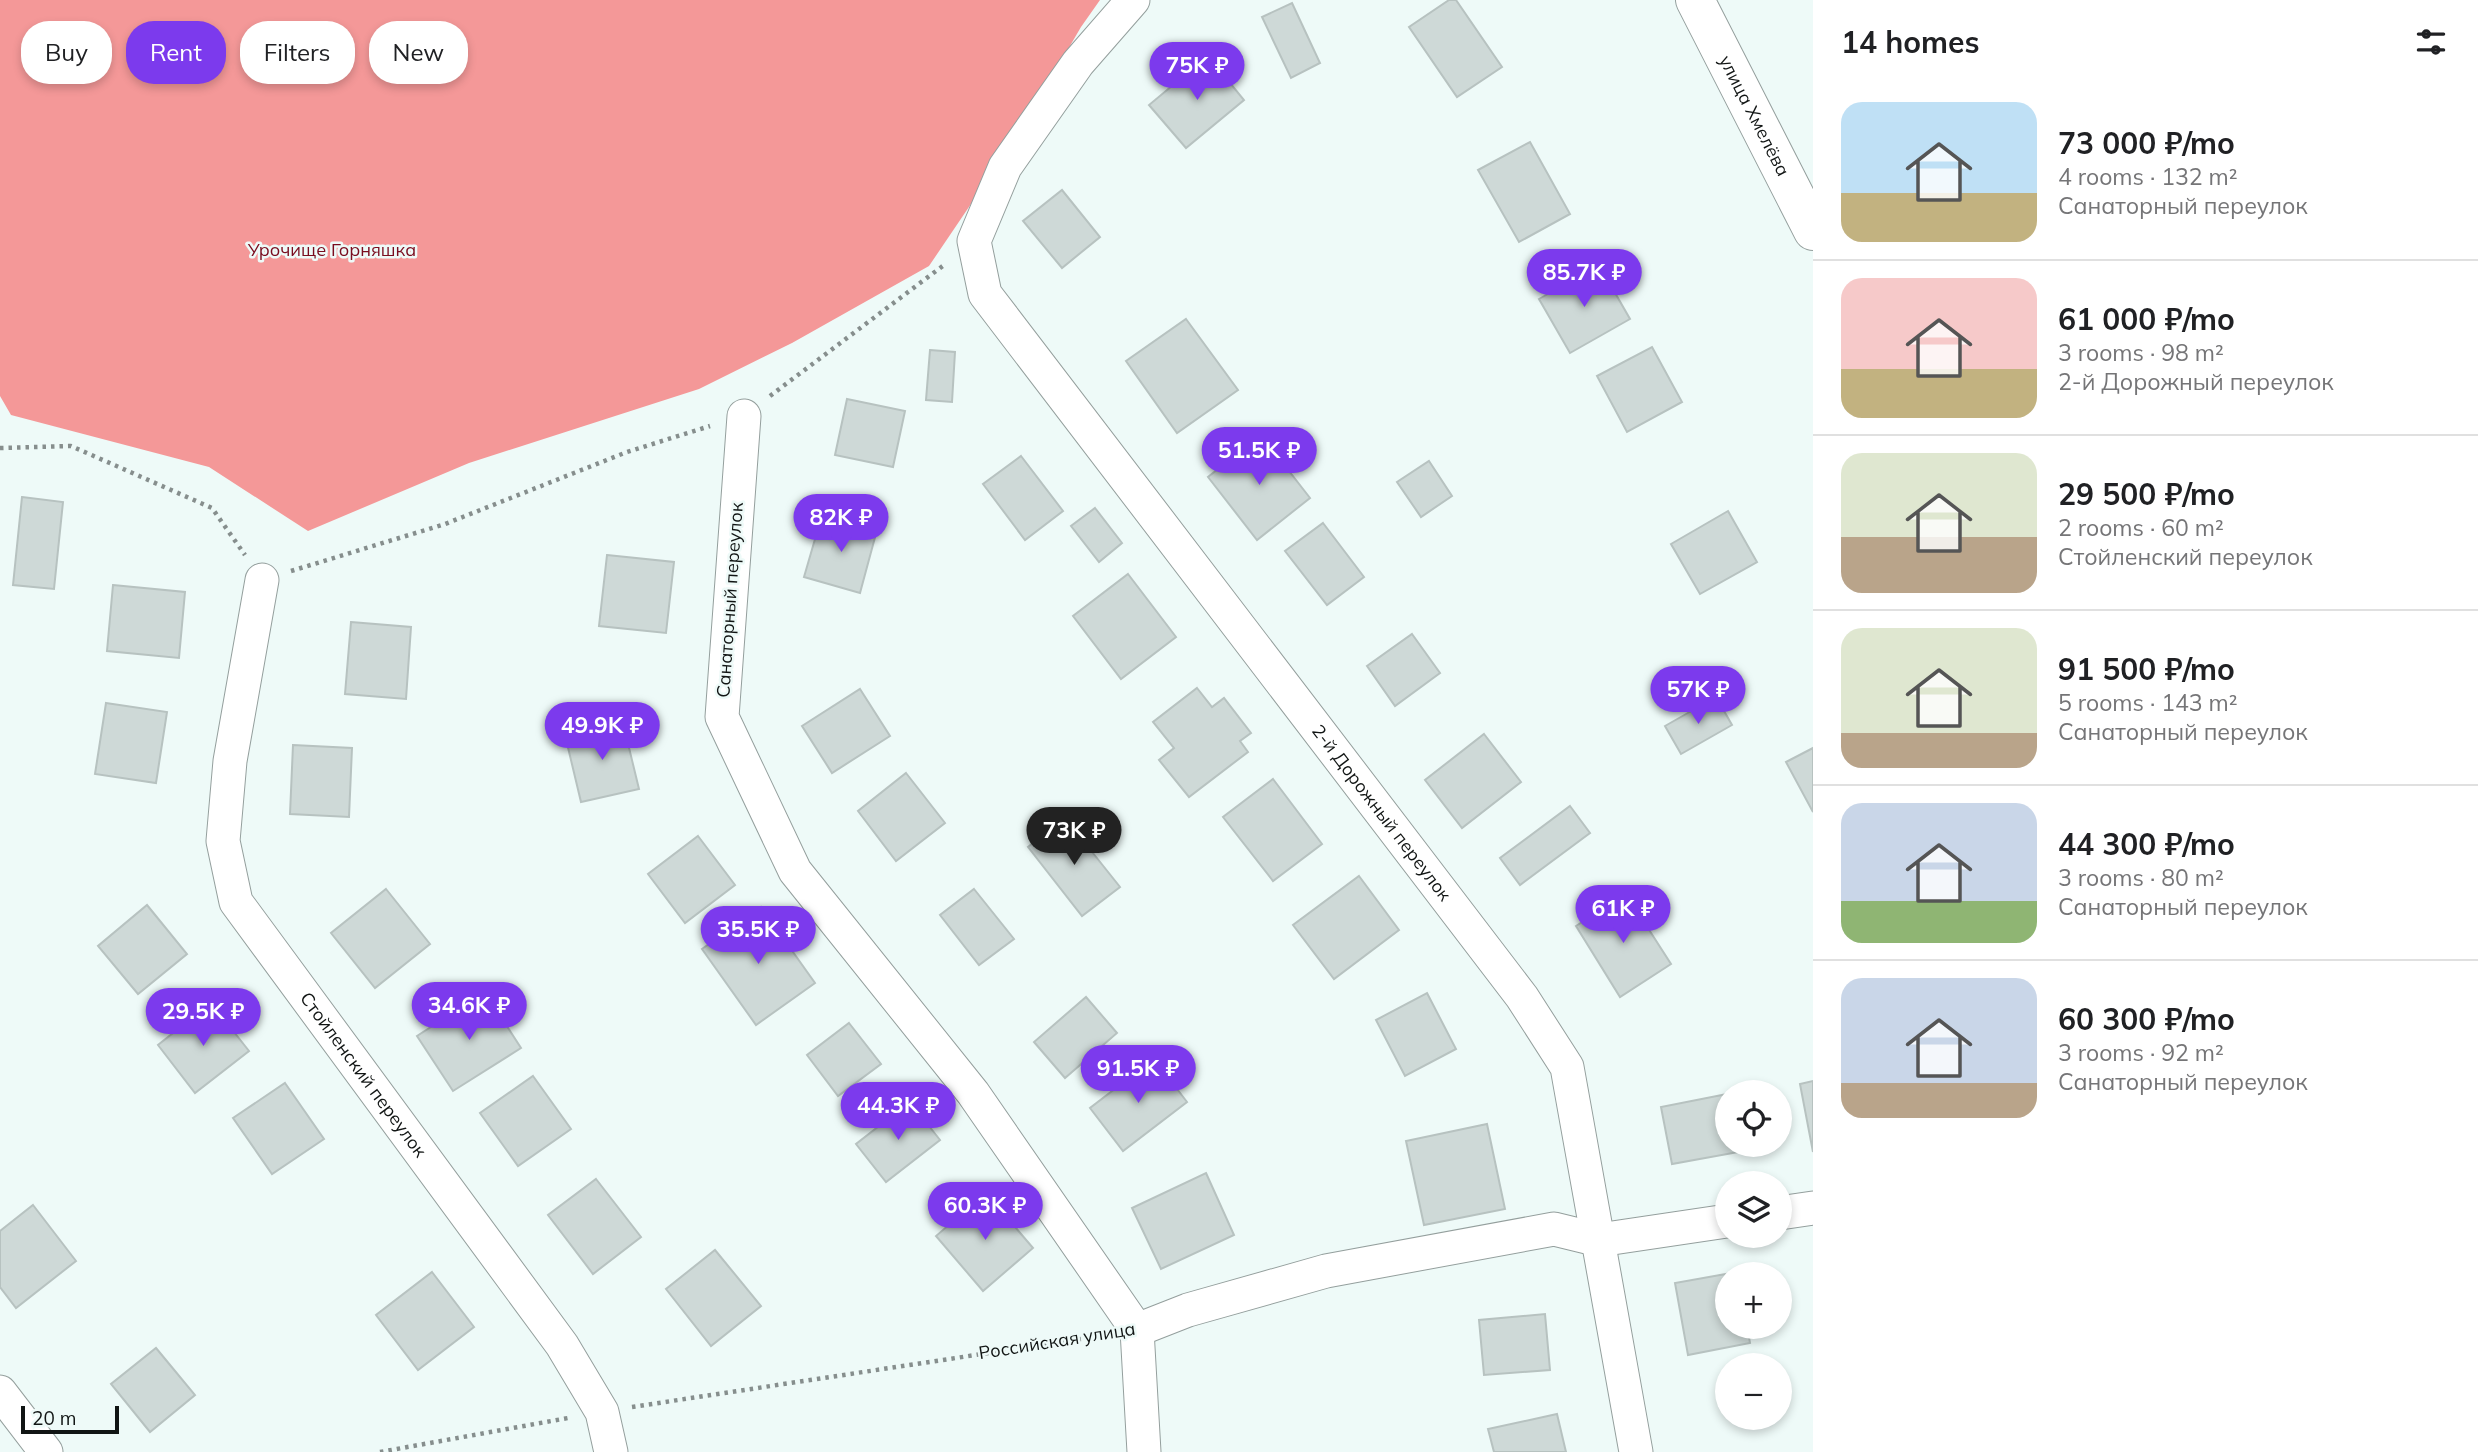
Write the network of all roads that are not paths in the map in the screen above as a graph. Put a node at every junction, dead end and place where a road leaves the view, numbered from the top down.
1 (1133, 0) edge
2 (1695, 0) edge
3 (1813, 231) edge
4 (744, 416) road end
5 (262, 580) road end
6 (1813, 1208) edge
7 (1792, 1211) edge
8 (1715, 1223) edge
9 (1599, 1240) junction
10 (1137, 1330) junction
11 (0, 1392) edge
12 (46, 1452) edge
13 (611, 1452) edge
14 (1144, 1452) edge
15 (1636, 1452) edge

1 - 9 street, 2-й Дорожный переулок
2 - 3 main road, улица Хмелёва
4 - 10 street, Санаторный переулок
5 - 13 street, Стойленский переулок
6 - 7 street
8 - 9 street, Российская улица
9 - 10 street, Российская улица
9 - 15 street, 2-й Дорожный переулок
10 - 14 street
11 - 12 street

